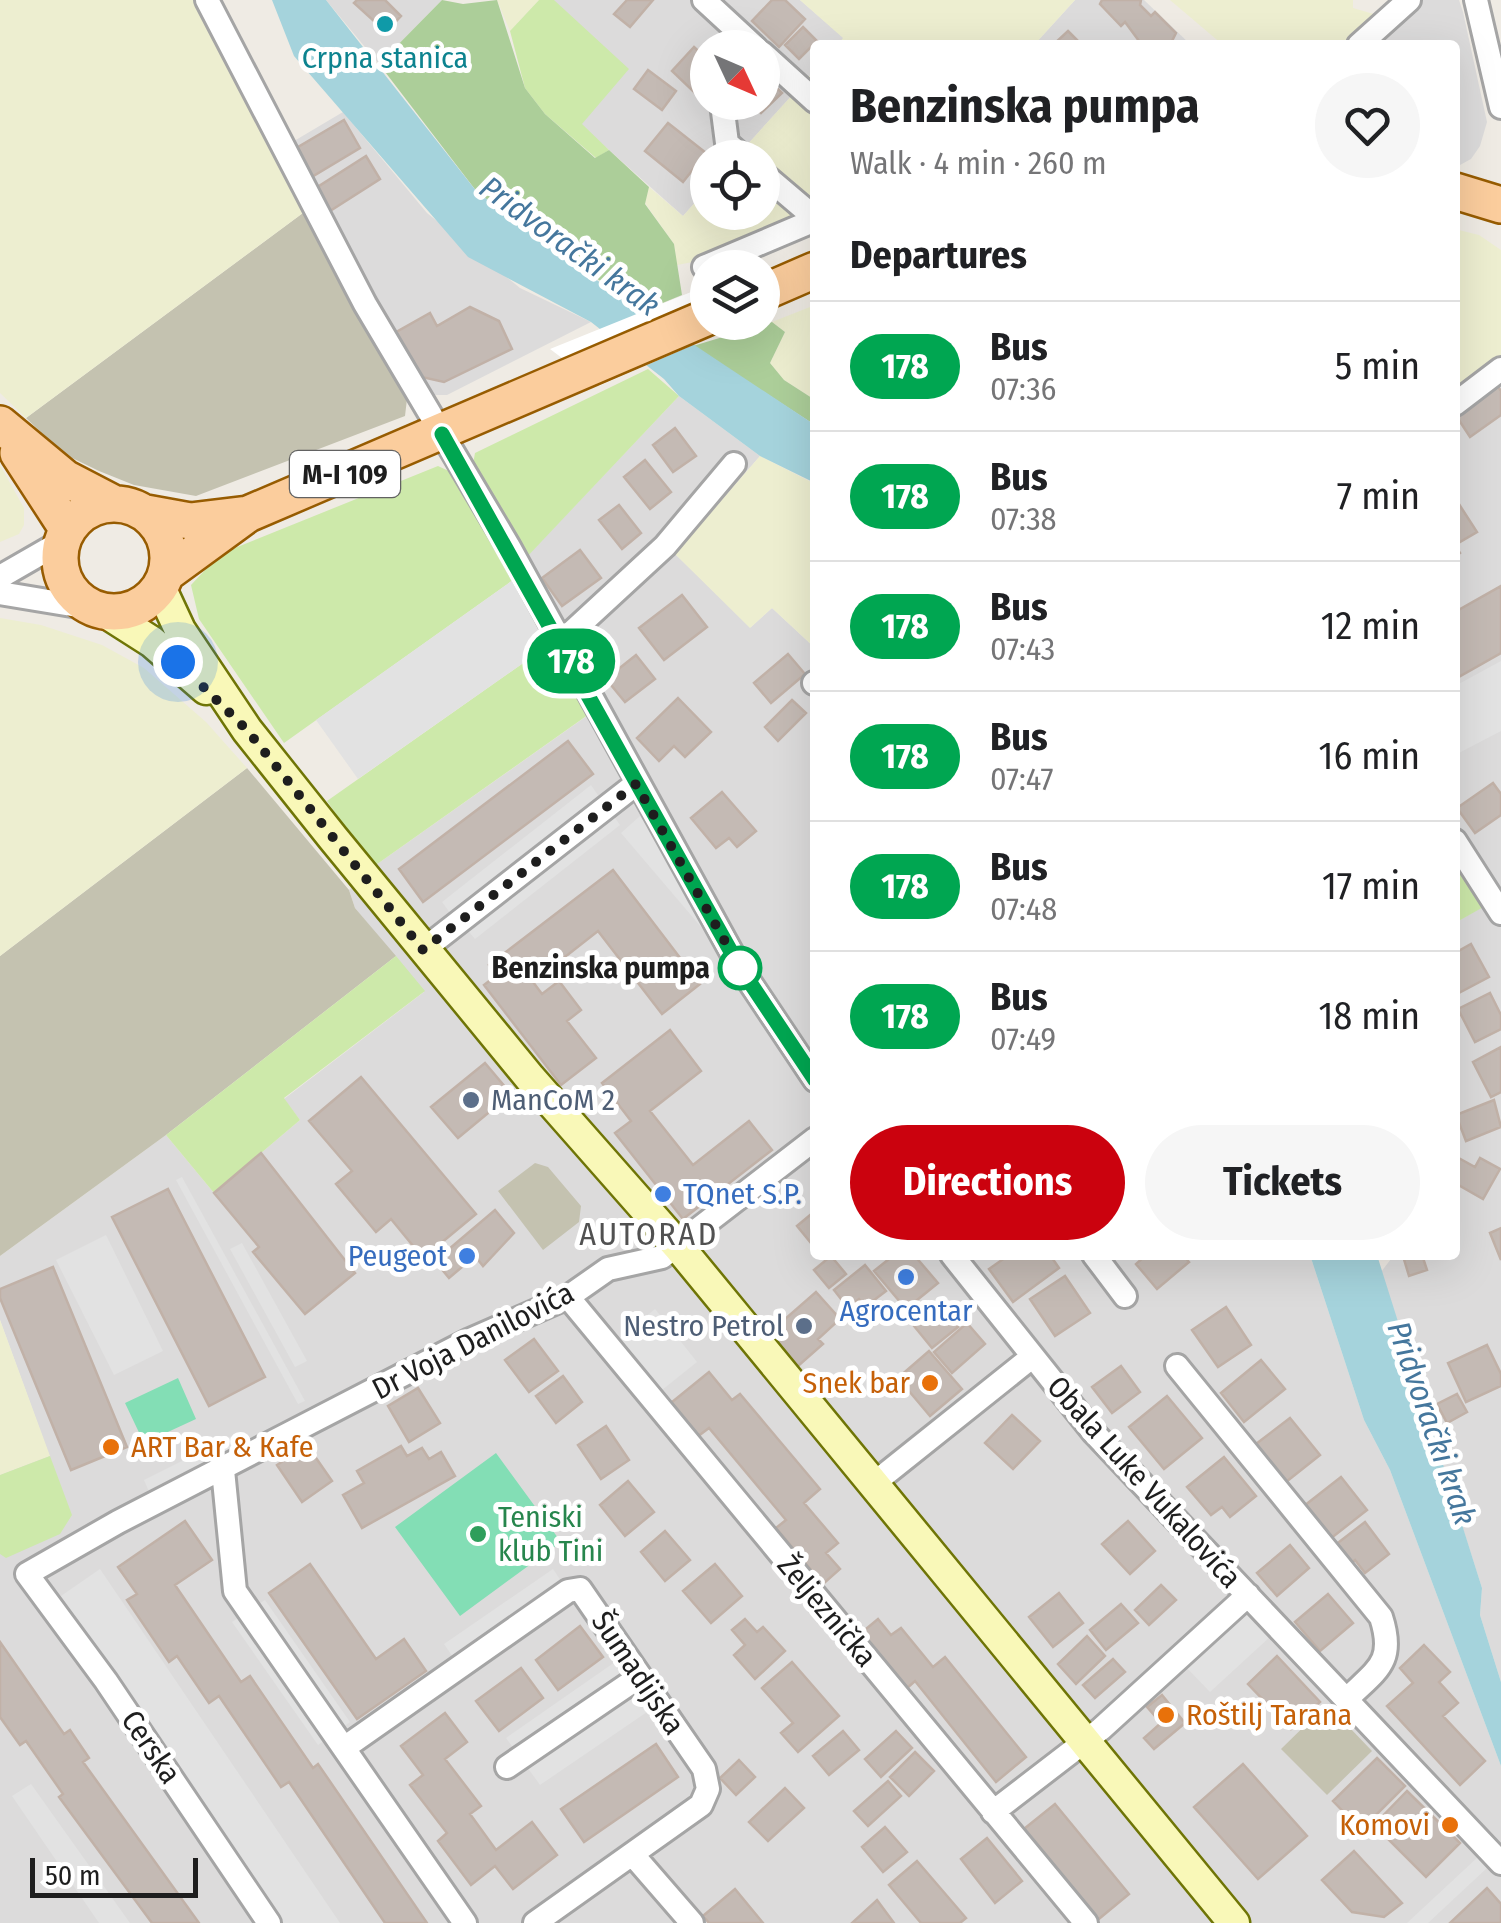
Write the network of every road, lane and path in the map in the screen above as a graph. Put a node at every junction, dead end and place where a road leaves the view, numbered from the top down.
1 (206, 0) edge
2 (704, 0) edge
3 (1409, 0) edge
4 (1476, 0) edge
5 (736, 30) edge
6 (1365, 40) edge
7 (780, 69) edge
8 (810, 96) edge
9 (1501, 107) edge
10 (780, 189) edge
11 (1460, 193) edge
12 (1501, 205) edge
13 (810, 215) edge
14 (810, 221) edge
15 (743, 250) edge
16 (810, 272) edge
17 (780, 285) edge
18 (690, 325) edge
19 (1501, 369) edge
20 (1460, 400) edge
21 (1, 425) edge
22 (442, 434) junction
23 (734, 464) dead end
24 (130, 509) junction
25 (248, 514) junction
26 (63, 536) junction
27 (0, 577) edge
28 (164, 580) junction
29 (0, 593) edge
30 (98, 610) junction
31 (561, 642) junction
32 (247, 730) junction
33 (636, 784) junction
34 (1460, 849) edge
35 (1501, 913) edge
36 (423, 950) junction
37 (810, 1064) edge
38 (810, 1144) edge
39 (678, 1246) junction
40 (956, 1260) edge
41 (1098, 1260) edge
42 (1125, 1296) dead end
43 (568, 1297) junction
44 (1032, 1357) junction
45 (1177, 1366) dead end
46 (223, 1470) junction
47 (873, 1484) junction
48 (27, 1574) joint
49 (1248, 1596) junction
50 (639, 1677) junction
51 (1346, 1700) junction
52 (1084, 1742) junction
53 (344, 1748) junction
54 (507, 1767) dead end
55 (992, 1812) junction
56 (633, 1854) junction
57 (1501, 1863) edge
58 (269, 1923) edge
59 (465, 1923) edge
60 (535, 1923) edge
61 (692, 1923) edge
62 (1086, 1923) edge
63 (1234, 1923) edge

1 - 22 street
2 - 5 street
3 - 6 street
4 - 9 street
7 - 8 street
10 - 13 street
11 - 12 main road
14 - 15 street
16 - 17 main road
18 - 22 main road, M-I 109
19 - 20 street
21 - 24 main road, M-I 109
21 - 26 main road, M-I 109
22 - 25 main road, M-I 109
22 - 31 street
23 - 31 street
24 - 25 main road, M-I 109
24 - 26 main road
24 - 28 main road
25 - 28 main road, M-I 109
26 - 27 street
26 - 30 main road, M-I 109
28 - 30 main road, M-I 109
28 - 32 street
29 - 30 street
30 - 32 street
31 - 33 street
32 - 36 street
33 - 36 street
33 - 37 street
34 - 35 street
36 - 39 street
38 - 39 street, Dr Voja Danilovića
39 - 43 street, Dr Voja Danilovića
39 - 47 street
40 - 44 street, Obala Luke Vukalovića
41 - 42 street
43 - 46 street, Dr Voja Danilovića
43 - 55 street, Željeznička
44 - 47 street
44 - 49 street, Obala Luke Vukalovića
45 - 51 street
46 - 48 street, Dr Voja Danilovića
46 - 53 street
47 - 52 street
48 - 58 street, Cerska
49 - 51 street, Obala Luke Vukalovića
49 - 52 street
50 - 53 street, Šumadijska
50 - 54 street
50 - 56 street, Šumadijska
51 - 57 street, Obala Luke Vukalovića
52 - 55 street
52 - 63 street
53 - 59 street
55 - 62 street, Željeznička
56 - 60 street
56 - 61 street

